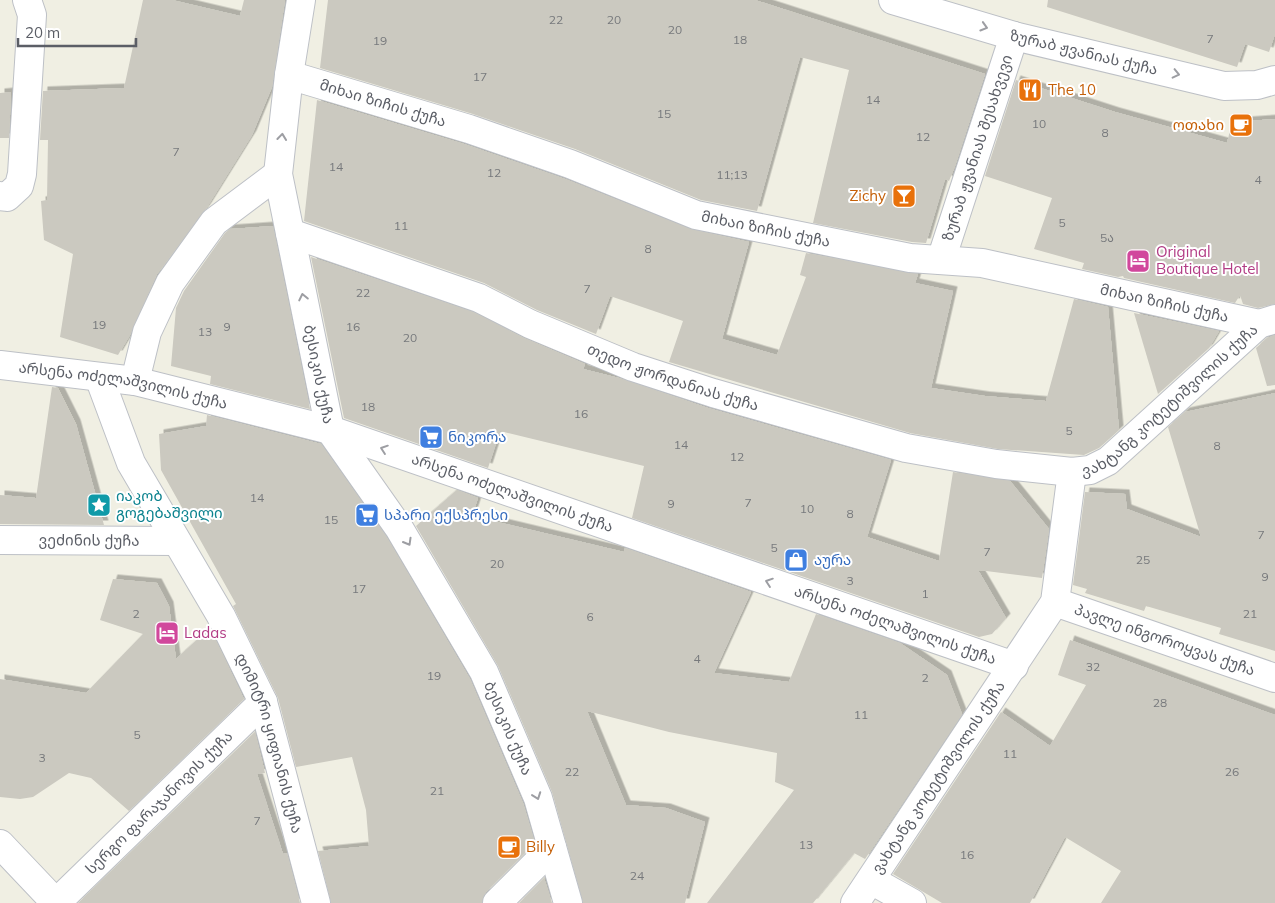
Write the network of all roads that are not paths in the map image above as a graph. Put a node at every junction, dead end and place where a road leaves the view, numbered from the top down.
1 (27, 0) edge
2 (301, 0) edge
3 (893, 0) edge
4 (939, 7) edge
5 (1014, 36) junction
6 (289, 75) junction
7 (1275, 80) edge
8 (278, 174) junction
9 (0, 196) edge
10 (290, 233) junction
11 (941, 260) junction
12 (1267, 321) edge
13 (0, 364) edge
14 (99, 377) junction
15 (135, 381) junction
16 (330, 430) junction
17 (1072, 472) junction
18 (0, 540) edge
19 (176, 541) junction
20 (1055, 602) junction
21 (1014, 666) junction
22 (1275, 678) edge
23 (263, 702) junction
24 (0, 844) edge
25 (552, 848) junction
26 (871, 880) junction
27 (56, 903) edge
28 (316, 903) edge
29 (497, 903) edge
30 (568, 903) edge
31 (855, 903) edge
32 (912, 903) edge

1 - 9 street
2 - 6 street, ბესიკის ქუჩა
3 - 4 street, ზურაბ ჟვანიას ქუჩა
4 -> 5 street, ზურაბ ჟვანიას ქუჩა
5 -> 7 street, ზურაბ ჟვანიას ქუჩა
5 - 11 street, ზურაბ ჟვანიას შესახვევი
8 -> 6 street, ბესიკის ქუჩა
6 - 11 street, მიხაი ზიჩის ქუჩა
8 - 10 street, ბესიკის ქუჩა
8 - 15 street
16 -> 10 street, ბესიკის ქუჩა
10 - 17 street, თედო ჟორდანიას ქუჩა
11 - 12 street, მიხაი ზიჩის ქუჩა
12 - 17 street, ვახტანგ კოტეტიშვილის ქუჩა
13 - 14 street, არსენა ოძელაშვილის ქუჩა
14 - 15 street, არსენა ოძელაშვილის ქუჩა
14 - 19 street, დიმიტრი ყიფიანის ქუჩა
15 - 16 street, არსენა ოძელაშვილის ქუჩა
21 -> 16 street, არსენა ოძელაშვილის ქუჩა
16 -> 25 street, ბესიკის ქუჩა
17 - 20 street, ვახტანგ კოტეტიშვილის ქუჩა
18 - 19 street, ვეძინის ქუჩა
19 - 23 street, დიმიტრი ყიფიანის ქუჩა
20 - 21 street, ვახტანგ კოტეტიშვილის ქუჩა
20 - 22 street, პავლე ინგოროყვას ქუჩა
21 - 26 street, ვახტანგ კოტეტიშვილის ქუჩა
23 - 27 street, სერგო ფარაჯანოვის ქუჩა
23 - 28 street, დიმიტრი ყიფიანის ქუჩა
24 - 27 street
25 - 29 street
25 - 30 street, ბესიკის ქუჩა
26 - 31 street, ვახტანგ კოტეტიშვილის ქუჩა
26 - 32 street

